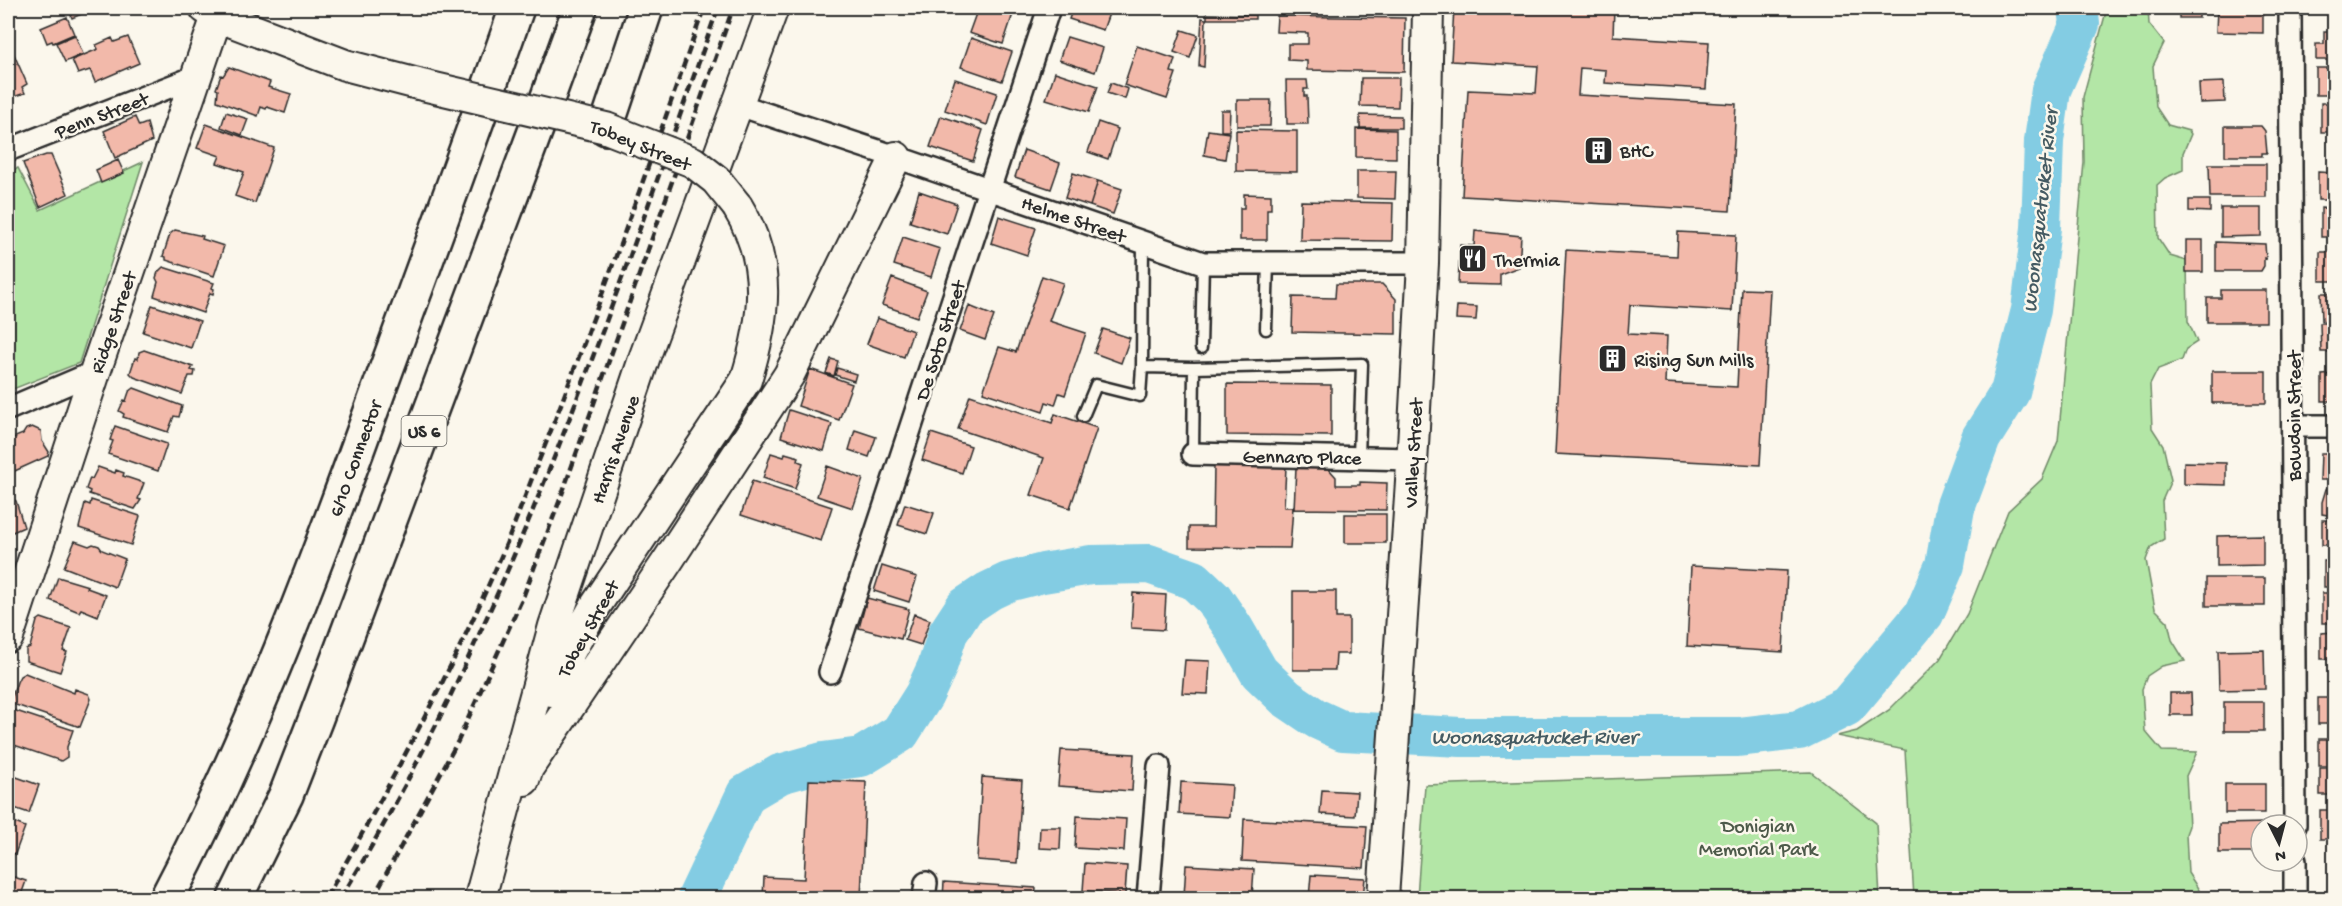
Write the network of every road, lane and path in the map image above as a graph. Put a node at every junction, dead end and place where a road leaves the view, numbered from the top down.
1 (517, 8) edge
2 (580, 8) edge
3 (646, 8) edge
4 (773, 8) edge
5 (1049, 8) edge
6 (1428, 8) edge
7 (2290, 8) edge
8 (214, 10) edge
9 (195, 77) junction
10 (736, 104) junction
11 (606, 128) junction
12 (8, 150) edge
13 (896, 157) junction
14 (988, 189) junction
15 (1143, 242) junction
16 (1203, 262) junction
17 (1269, 262) junction
18 (1423, 263) junction
19 (1266, 329) dead end
20 (1201, 348) dead end
21 (1142, 367) junction
22 (1194, 368) junction
23 (95, 372) junction
24 (8, 409) edge
25 (1083, 416) dead end
26 (2293, 426) junction
27 (2334, 426) edge
28 (1193, 454) joint
29 (1359, 457) junction
30 (1412, 459) junction
31 (8, 637) edge
32 (830, 672) dead end
33 (1159, 766) dead end
34 (528, 768) junction
35 (2295, 813) edge
36 (2295, 873) edge
37 (167, 898) edge
38 (235, 898) edge
39 (481, 898) edge
40 (1148, 898) edge
41 (1383, 898) edge
42 (2295, 898) edge

1 - 37 highway, 6/10 Connector
2 - 38 highway, US 6
3 - 11 highway
4 - 10 main road, Harris Avenue
5 - 14 street, De Soto Street
6 - 18 main road, Valley Street
7 - 26 street, Bowdoin Street
8 - 9 main road, Ridge Street
8 - 11 main road, Tobey Street, bridge
9 - 12 street, Penn Street
9 - 23 main road, Ridge Street
10 - 13 street, Helme Street
10 - 39 main road, Harris Avenue
11 - 34 main road, Tobey Street, bridge
13 - 14 street, Helme Street
13 - 34 main road, Harris Avenue
14 - 15 street, Helme Street
14 - 32 street, De Soto Street
15 - 16 street, Helme Street
15 - 21 lane
16 - 17 street, Helme Street
16 - 20 lane
17 - 18 street, Helme Street
17 - 19 lane
18 - 30 main road, Valley Street
21 - 22 lane
21 - 25 lane
22 - 28 lane
22 - 29 lane
23 - 24 street
23 - 31 main road, Ridge Street
26 - 27 street
26 - 35 street, Bowdoin Street
28 - 29 street, Gennaro Place
29 - 30 street, Gennaro Place
30 - 41 main road, Valley Street
33 - 40 street
34 - 39 main road, Harris Avenue
36 - 42 street

